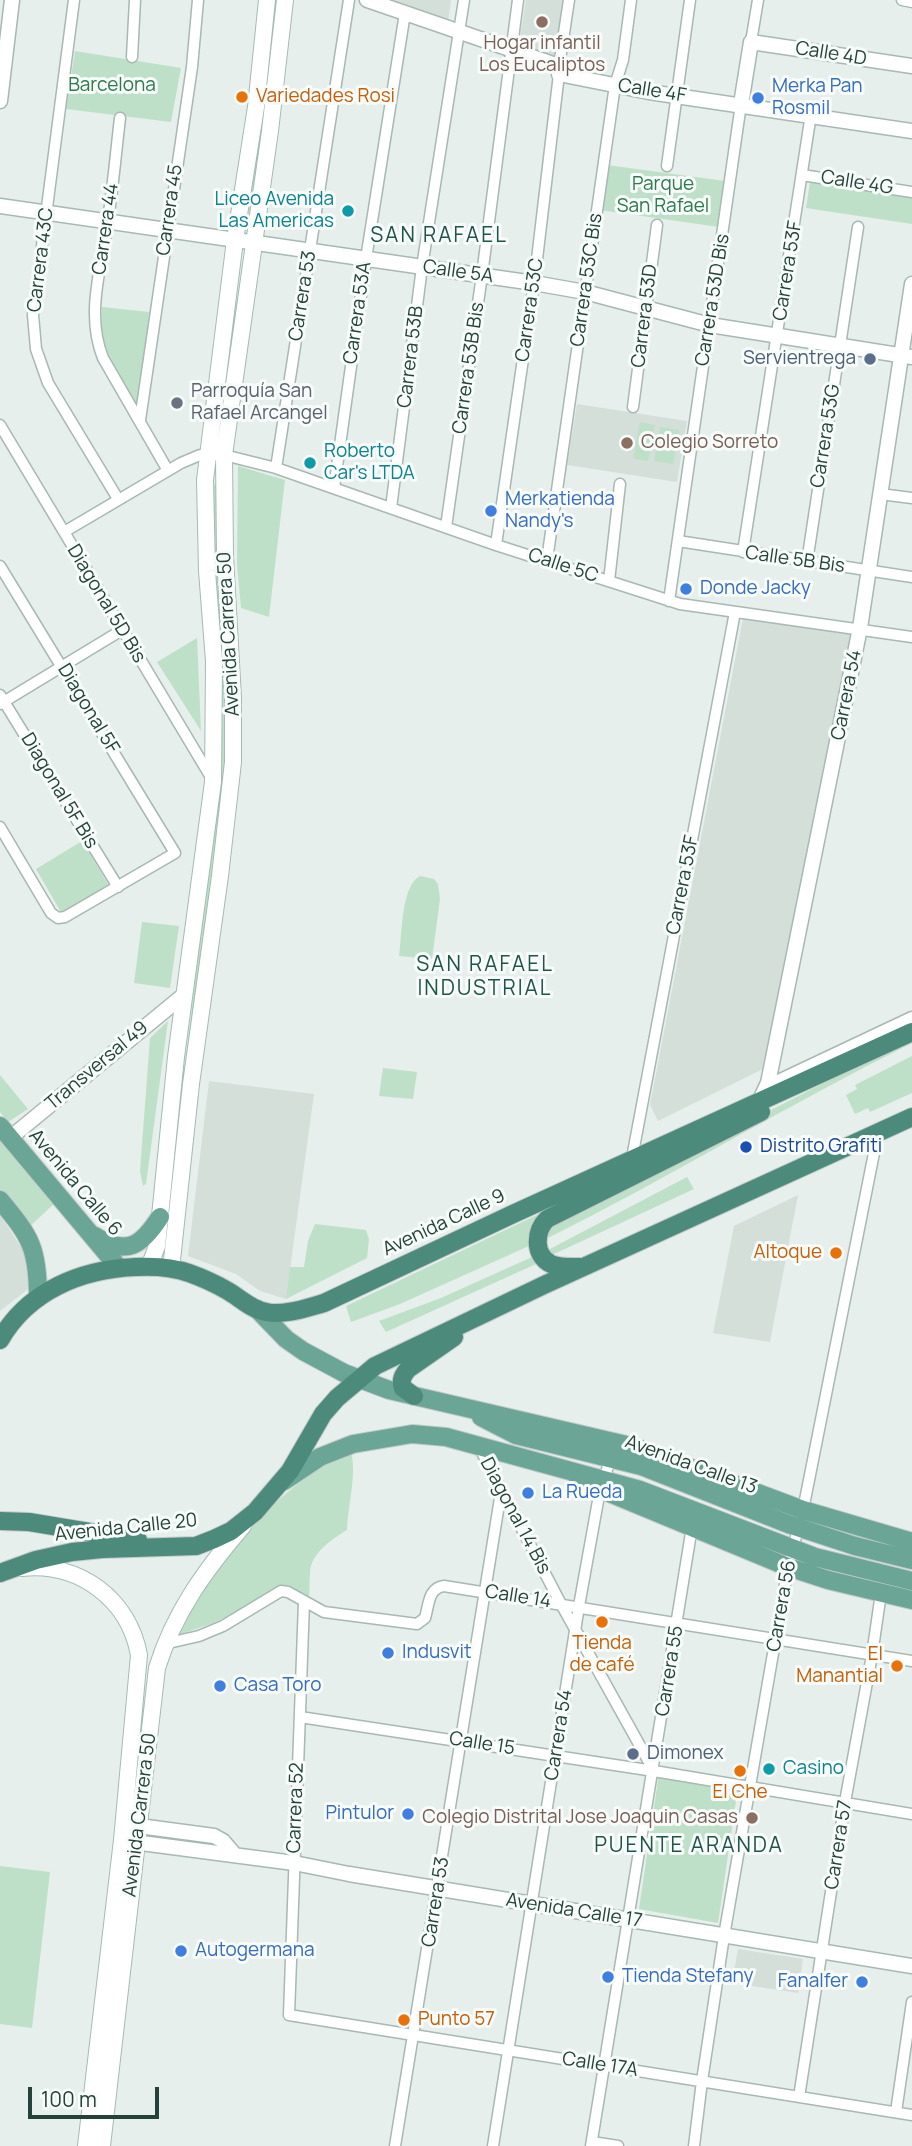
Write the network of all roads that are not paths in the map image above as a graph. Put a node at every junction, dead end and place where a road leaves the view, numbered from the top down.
1 (12, 0) edge
2 (74, 0) edge
3 (135, 0) edge
4 (198, 0) edge
5 (267, 0) edge
6 (285, 0) edge
7 (349, 0) edge
8 (367, 0) edge
9 (464, 0) edge
10 (518, 0) edge
11 (569, 0) edge
12 (631, 0) edge
13 (690, 0) edge
14 (758, 0) edge
15 (902, 0) edge
16 (912, 2) edge
17 (405, 13) junction
18 (458, 31) junction
19 (751, 42) junction
20 (511, 49) junction
21 (132, 57) dead end
22 (912, 66) edge
23 (559, 70) junction
24 (615, 85) junction
25 (677, 95) junction
26 (0, 101) edge
27 (741, 104) junction
28 (811, 114) junction
29 (120, 118) dead end
30 (912, 131) edge
31 (667, 166) dead end
32 (802, 175) junction
33 (912, 192) edge
34 (0, 206) edge
35 (46, 212) junction
36 (108, 221) junction
37 (657, 225) dead end
38 (858, 227) dead end
39 (167, 229) junction
40 (235, 240) junction
41 (253, 242) junction
42 (310, 249) junction
43 (366, 259) junction
44 (422, 268) junction
45 (482, 275) junction
46 (534, 283) junction
47 (912, 284) edge
48 (585, 292) junction
49 (646, 309) junction
50 (710, 325) junction
51 (778, 337) junction
52 (839, 346) junction
53 (906, 356) edge
54 (633, 407) dead end
55 (140, 420) junction
56 (0, 425) edge
57 (216, 455) junction
58 (276, 468) junction
59 (167, 469) junction
60 (620, 484) dead end
61 (334, 488) junction
62 (880, 494) junction
63 (912, 498) edge
64 (118, 499) junction
65 (391, 508) junction
66 (446, 527) junction
67 (64, 532) junction
68 (678, 541) junction
69 (496, 545) junction
70 (743, 552) junction
71 (547, 561) junction
72 (807, 562) junction
73 (0, 566) edge
74 (869, 571) junction
75 (912, 577) edge
76 (608, 580) junction
77 (669, 601) junction
78 (736, 612) junction
79 (860, 628) junction
80 (122, 630) junction
81 (912, 637) edge
82 (62, 666) junction
83 (1, 700) edge
84 (213, 782) junction
85 (0, 827) edge
86 (118, 887) junction
87 (185, 993) junction
88 (912, 1019) edge
89 (912, 1032) edge
90 (834, 1069) junction
91 (763, 1094) junction
92 (912, 1117) edge
93 (5, 1132) edge
94 (878, 1133) junction
95 (632, 1158) junction
96 (0, 1200) edge
97 (160, 1217) junction
98 (88, 1231) junction
99 (149, 1267) junction
100 (583, 1267) junction
101 (118, 1268) junction
102 (171, 1269) junction
103 (38, 1298) junction
104 (497, 1307) junction
105 (257, 1309) junction
106 (0, 1340) edge
107 (359, 1379) junction
108 (414, 1396) junction
109 (458, 1406) junction
110 (478, 1446) junction
111 (611, 1458) junction
112 (707, 1473) junction
113 (279, 1485) junction
114 (602, 1485) junction
115 (501, 1492) junction
116 (727, 1500) junction
117 (255, 1512) junction
118 (801, 1519) junction
119 (0, 1521) edge
120 (692, 1527) junction
121 (912, 1542) edge
122 (793, 1548) junction
123 (912, 1560) edge
124 (788, 1567) junction
125 (0, 1573) edge
126 (912, 1581) edge
127 (92, 1583) joint
128 (485, 1592) junction
129 (881, 1593) junction
130 (912, 1600) edge
131 (304, 1602) junction
132 (561, 1604) junction
133 (579, 1606) junction
134 (677, 1624) junction
135 (575, 1630) junction
136 (776, 1639) junction
137 (164, 1644) junction
138 (872, 1655) junction
139 (912, 1661) edge
140 (300, 1717) junction
141 (461, 1741) junction
142 (555, 1755) junction
143 (653, 1771) junction
144 (750, 1787) junction
145 (845, 1802) junction
146 (912, 1814) edge
147 (133, 1836) junction
148 (294, 1863) junction
149 (438, 1889) junction
150 (531, 1903) junction
151 (628, 1920) junction
152 (724, 1936) junction
153 (822, 1951) junction
154 (912, 1966) edge
155 (912, 2002) edge
156 (289, 2015) joint
157 (414, 2035) junction
158 (508, 2050) junction
159 (605, 2066) junction
160 (702, 2081) junction
161 (799, 2097) junction
162 (896, 2112) junction
163 (912, 2115) edge
164 (592, 2144) edge
165 (86, 2146) edge
166 (102, 2146) edge
167 (396, 2146) edge
168 (493, 2146) edge
169 (618, 2146) edge
170 (694, 2146) edge

1 - 26 street
2 - 35 street, Carrera 43C
3 - 21 street
4 - 39 street, Carrera 45
5 - 40 main road, Avenida Carrera 50
6 - 41 main road, Avenida Carrera 50
7 - 42 street, Carrera 53
8 - 17 street, Calle 4F
9 - 18 street, Carrera 53B
10 - 20 street, Carrera 53B Bis
11 - 23 street, Carrera 53C
12 - 24 street, Carrera 53C Bis
13 - 25 street
14 - 19 street, Carrera 53D Bis
15 - 16 street
17 - 18 street, Calle 4F
17 - 43 street, Carrera 53A
18 - 20 street, Calle 4F
18 - 44 street, Carrera 53B
19 - 22 street, Calle 4D
19 - 27 street, Carrera 53D Bis
20 - 23 street, Calle 4F
20 - 45 street, Carrera 53B Bis
23 - 24 street, Calle 4F
23 - 46 street, Carrera 53C
24 - 25 street, Calle 4F
24 - 48 street, Carrera 53C Bis
25 - 27 street, Calle 4F
25 - 31 street
27 - 28 street, Calle 4F
27 - 50 street, Carrera 53D Bis
28 - 30 street, Calle 4F
28 - 32 street, Carrera 53F
29 - 36 street, Carrera 44
32 - 33 street, Calle 4G
32 - 51 street, Carrera 53F
34 - 35 street, Calle 5A
35 - 36 street, Calle 5A
35 - 64 street, Carrera 43C
36 - 39 street, Calle 5A
36 - 55 street, Carrera 44
37 - 49 street, Carrera 53D
38 - 52 street, Carrera 53G
39 - 40 street, Calle 5A
39 - 55 street, Carrera 45
40 - 41 street, Calle 5A
40 - 57 main road, Avenida Carrera 50
41 - 42 street, Calle 5A
41 - 57 main road, Avenida Carrera 50
42 - 43 street, Calle 5A
42 - 58 street, Carrera 53
43 - 44 street, Calle 5A
43 - 61 street, Carrera 53A
44 - 45 street, Calle 5A
44 - 65 street, Carrera 53B
45 - 46 street, Calle 5A
45 - 66 street, Carrera 53B Bis
46 - 48 street, Calle 5A
46 - 69 street, Carrera 53C
47 - 53 street, Carrera 54
48 - 49 street, Calle 5A
48 - 71 street, Carrera 53C Bis
49 - 50 street, Calle 5A
49 - 54 street, Carrera 53D
50 - 51 street, Calle 5A
50 - 68 street, Carrera 53D Bis
51 - 52 street, Calle 5A
51 - 70 street, Carrera 53F
52 - 53 street, Calle 5A
52 - 72 street, Carrera 53G
53 - 62 street, Carrera 54
55 - 59 street
56 - 67 street, Diagonal 5D Bis
57 - 58 street, Calle 5C
57 - 59 street
57 - 84 main road, Avenida Carrera 50
57 - 102 main road, Avenida Carrera 50
58 - 61 street, Calle 5C
59 - 64 street
60 - 76 street
61 - 65 street, Calle 5C
62 - 63 street
62 - 74 street, Carrera 54
64 - 67 street
65 - 66 street, Calle 5C
66 - 69 street, Calle 5C
67 - 80 street, Diagonal 5D Bis
68 - 70 street, Calle 5B Bis
68 - 77 street, Carrera 53D Bis
69 - 71 street, Calle 5C
70 - 72 street, Calle 5B Bis
71 - 76 street, Calle 5C
72 - 74 street, Calle 5B Bis
73 - 82 street, Diagonal 5F
74 - 75 street, Calle 5B Bis
74 - 79 street, Carrera 54
76 - 77 street, Calle 5C
77 - 78 street, Calle 5C
78 - 79 street, Calle 5C
78 - 95 street, Carrera 53F
79 - 81 street, Calle 5C
79 - 91 street, Carrera 54
80 - 82 street
80 - 84 street, Diagonal 5D Bis
82 - 83 street
82 - 86 street, Diagonal 5F
83 - 86 street, Diagonal 5F Bis
84 - 87 main road, Avenida Carrera 50
85 - 86 street
87 - 93 street, Transversal 49
87 - 97 main road, Avenida Carrera 50
88 - 91 street
89 - 90 highway, Avenida Calle 9
90 - 91 highway, Avenida Calle 9
90 - 100 highway
91 - 95 highway, Avenida Calle 9
92 - 94 highway
93 - 98 main road, Avenida Calle 6
94 - 100 highway
94 - 118 street, Carrera 56
95 - 105 highway, Avenida Calle 9
96 - 103 main road
97 - 98 main road
97 - 99 main road, Avenida Carrera 50
98 - 101 main road, Avenida Calle 6
99 - 101 highway, Avenida Calle 9
99 - 102 highway, Avenida Calle 9
100 - 104 highway
101 - 103 highway, Avenida Calle 9
102 - 105 highway, Avenida Calle 9
103 - 106 highway, Avenida Calle 9
104 - 107 highway, Avenida Calle 20
104 - 108 highway
105 - 107 main road, Avenida Calle 13
107 - 108 main road, Avenida Calle 13
107 - 113 highway, Avenida Calle 20
108 - 109 main road, Avenida Calle 13
109 - 111 main road, Avenida Calle 13
109 - 112 main road, Avenida Calle 13
110 - 113 main road, Avenida Calle 13
110 - 114 main road, Avenida Calle 13
110 - 115 street, Diagonal 14 Bis
111 - 114 street, Carrera 54
111 - 116 main road, Avenida Calle 13
112 - 116 main road
112 - 118 main road, Avenida Calle 13
113 - 117 highway, Avenida Calle 20
113 - 119 highway, Avenida Calle 20
114 - 120 main road, Avenida Calle 13
114 - 122 main road, Avenida Calle 13
114 - 133 street, Carrera 54
115 - 128 street, Carrera 53
115 - 132 street, Diagonal 14 Bis
116 - 118 main road, Avenida Calle 13
117 - 125 highway, Avenida Calle 20
117 - 137 main road, Avenida Carrera 50
118 - 121 main road, Avenida Calle 13
118 - 122 street, Carrera 56
118 - 123 main road, Avenida Calle 13
120 - 124 main road, Avenida Calle 13
120 - 134 street, Carrera 55
122 - 124 street, Carrera 56
122 - 126 main road, Avenida Calle 13
124 - 129 main road, Avenida Calle 13
124 - 136 street, Carrera 56
125 - 127 main road, Avenida Calle 20
127 - 147 main road, Avenida Carrera 50
128 - 131 street, Calle 14
128 - 132 street, Calle 14
128 - 141 street, Carrera 53
129 - 130 main road, Avenida Calle 13
129 - 138 street, Carrera 57
131 - 137 street, Calle 14
131 - 140 street, Carrera 52
132 - 133 street, Calle 14
132 - 135 street, Diagonal 14 Bis
133 - 134 street, Calle 14
133 - 135 street, Carrera 54
134 - 136 street, Calle 14
134 - 143 street, Carrera 55
135 - 142 street, Carrera 54
135 - 143 street, Diagonal 14 Bis
136 - 138 street, Calle 14
136 - 144 street, Carrera 56
137 - 147 main road, Avenida Carrera 50
138 - 139 street, Calle 14
138 - 145 street, Carrera 57
140 - 141 street, Calle 15
140 - 148 street, Carrera 52
141 - 142 street, Calle 15
141 - 149 street, Carrera 53
142 - 143 street, Calle 15
142 - 150 street, Carrera 54
143 - 144 street, Calle 15
143 - 151 street, Carrera 55
144 - 145 street, Calle 15
144 - 152 street, Carrera 56
145 - 146 street, Calle 15
145 - 153 street, Carrera 57
147 - 148 street, Avenida Calle 17
147 - 165 main road, Avenida Carrera 50
147 - 166 main road, Avenida Carrera 50
148 - 149 street, Avenida Calle 17
148 - 156 street, Carrera 52
149 - 150 street, Avenida Calle 17
149 - 157 street, Carrera 53
150 - 151 street, Avenida Calle 17
150 - 158 street, Carrera 54
151 - 152 street, Avenida Calle 17
151 - 159 street, Carrera 55
152 - 153 street, Avenida Calle 17
152 - 160 street, Carrera 56
153 - 154 street, Avenida Calle 17
153 - 161 street, Carrera 57
155 - 162 street
156 - 157 street, Calle 17A
157 - 158 street, Calle 17A
157 - 167 street, Carrera 53
158 - 159 street, Calle 17A
158 - 168 street, Carrera 54
159 - 160 street, Calle 17A
159 - 164 street, Carrera 55
160 - 161 street, Calle 17A
160 - 170 street, Carrera 56
161 - 162 street, Calle 17A
162 - 163 street, Calle 17A
164 - 169 street

